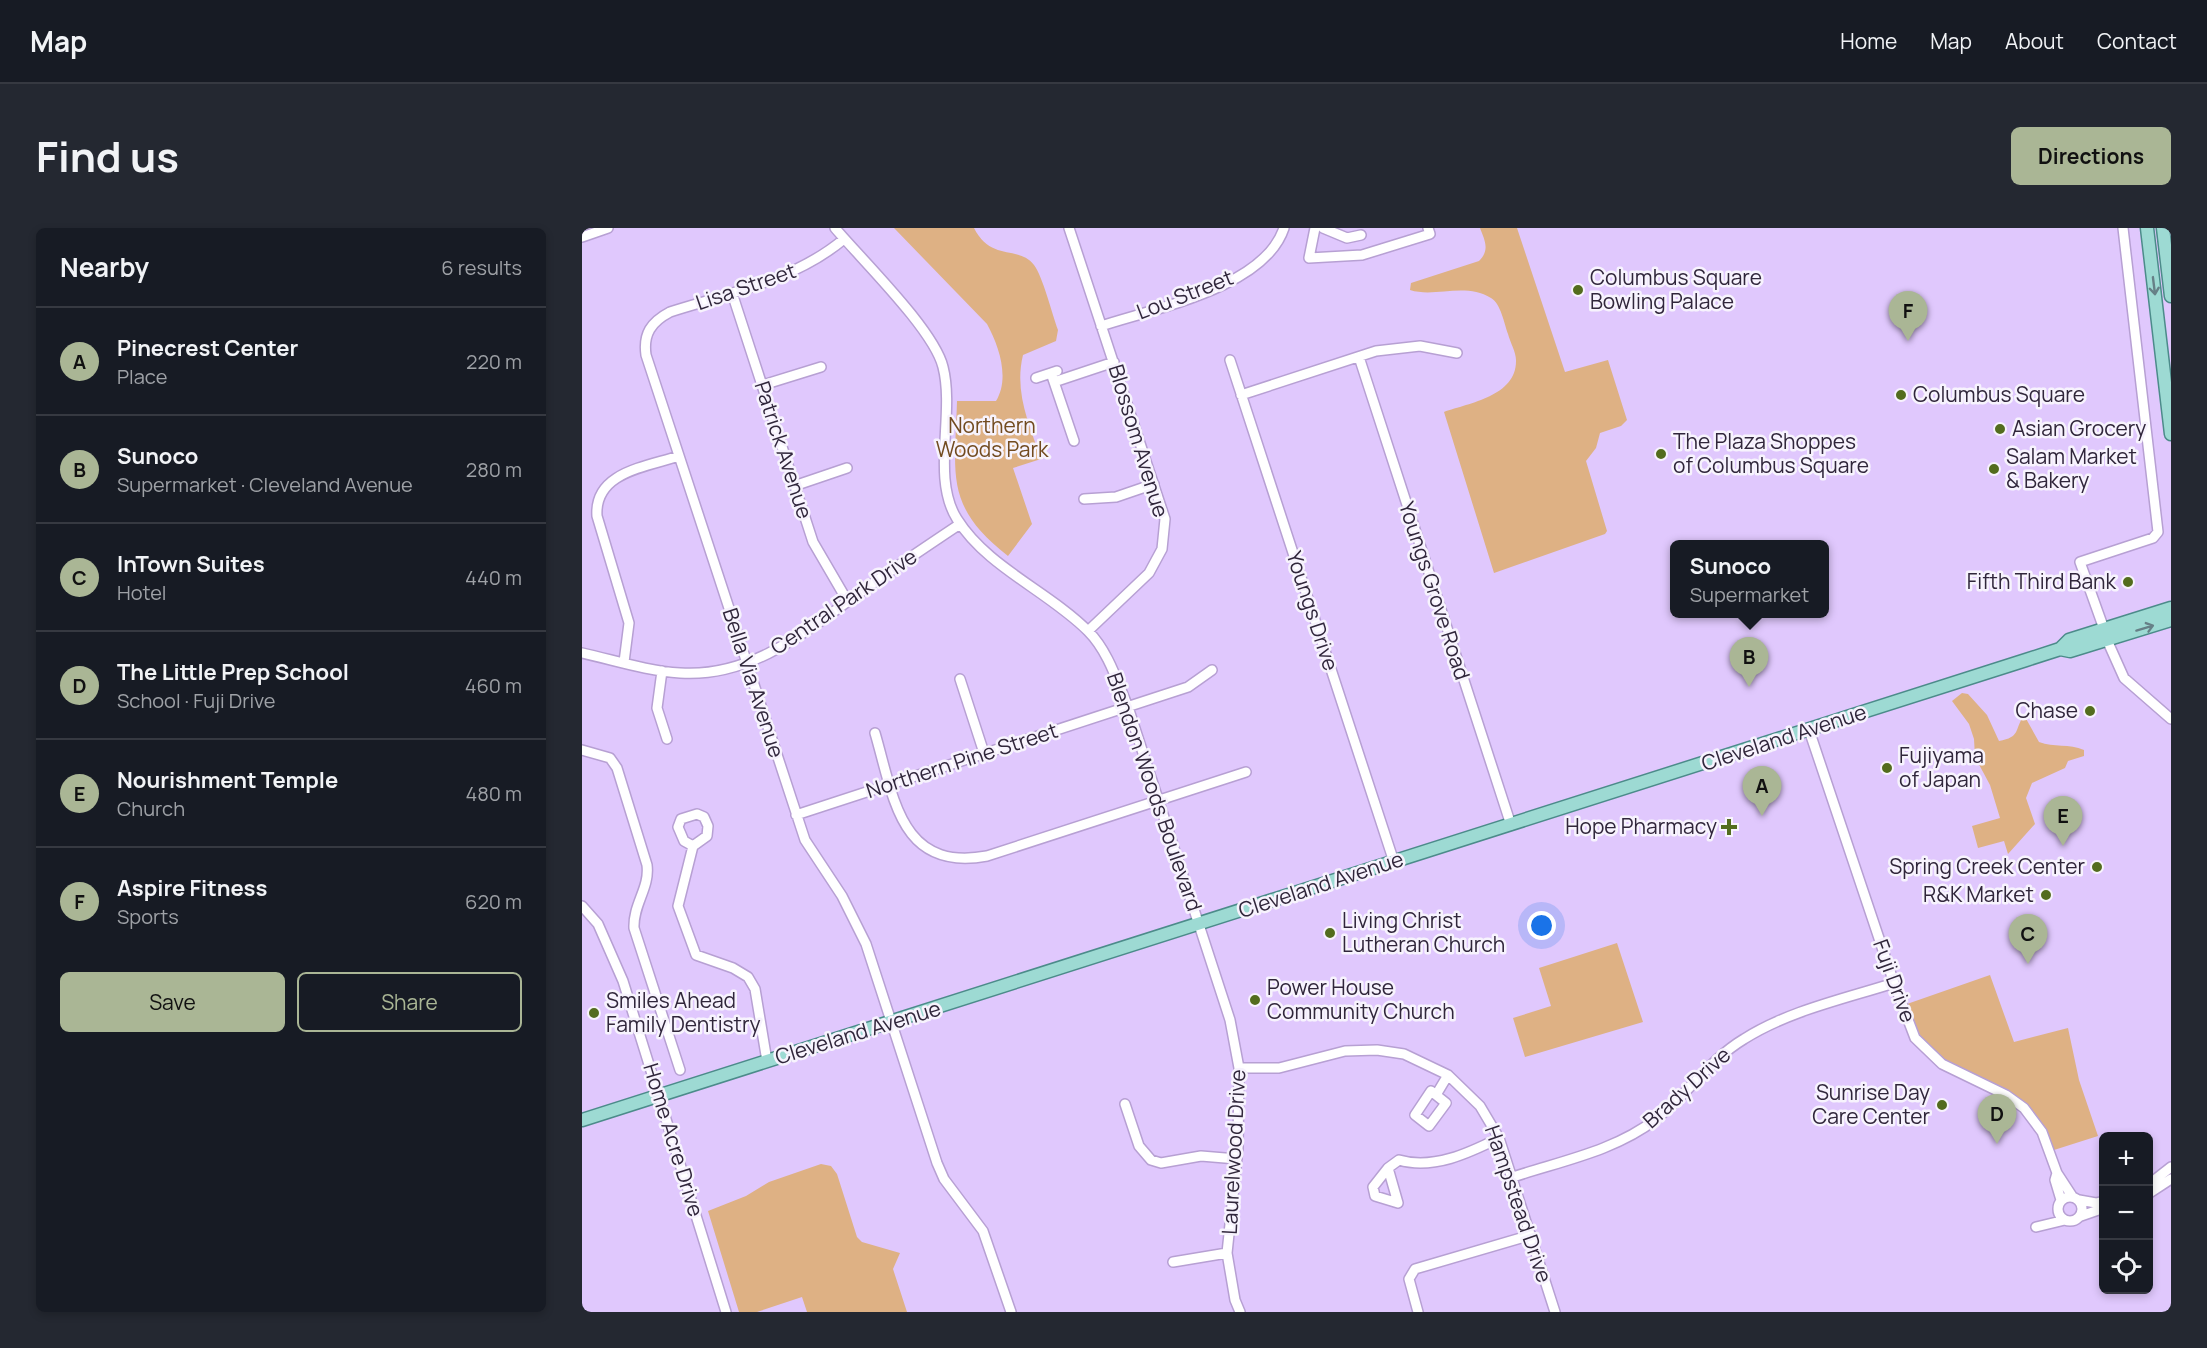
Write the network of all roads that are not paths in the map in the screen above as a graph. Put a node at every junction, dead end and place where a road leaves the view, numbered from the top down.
1 (608, 228) edge
2 (835, 228) edge
3 (1069, 228) edge
4 (1284, 228) edge
5 (1315, 228) edge
6 (1324, 228) edge
7 (1428, 228) edge
8 (2123, 228) edge
9 (2147, 228) edge
10 (2163, 228) edge
11 (1361, 235) dead end
12 (582, 237) edge
13 (844, 239) junction
14 (732, 293) junction
15 (2171, 296) edge
16 (1101, 326) junction
17 (647, 332) joint
18 (1457, 353) dead end
19 (1359, 357) junction
20 (1230, 360) dead end
21 (1114, 362) junction
22 (821, 367) dead end
23 (1054, 375) junction
24 (1036, 378) dead end
25 (763, 385) junction
26 (1241, 395) junction
27 (2171, 434) edge
28 (1074, 441) dead end
29 (679, 456) junction
30 (847, 468) dead end
31 (1154, 484) junction
32 (794, 486) junction
33 (1084, 499) dead end
34 (960, 524) junction
35 (848, 602) junction
36 (2171, 608) edge
37 (2171, 620) edge
38 (1088, 632) junction
39 (2106, 634) junction
40 (582, 653) edge
41 (624, 662) junction
42 (746, 663) junction
43 (1212, 670) dead end
44 (662, 671) junction
45 (960, 679) dead end
46 (1128, 706) junction
47 (2171, 719) edge
48 (1809, 730) junction
49 (875, 733) dead end
50 (667, 739) dead end
51 (582, 750) edge
52 (984, 753) junction
53 (1246, 772) dead end
54 (891, 784) junction
55 (1159, 800) junction
56 (796, 815) junction
57 (1511, 825) junction
58 (693, 846) dead end
59 (1394, 862) junction
60 (582, 906) edge
61 (1199, 925) junction
62 (1894, 983) junction
63 (664, 1022) junction
64 (892, 1022) junction
65 (639, 1029) junction
66 (767, 1061) junction
67 (1239, 1068) junction
68 (680, 1070) dead end
69 (1448, 1075) junction
70 (659, 1095) junction
71 (1436, 1095) dead end
72 (1125, 1104) dead end
73 (582, 1120) edge
74 (1499, 1138) junction
75 (1237, 1159) junction
76 (2171, 1167) edge
77 (1388, 1168) dead end
78 (2057, 1173) junction
79 (1513, 1177) junction
80 (2171, 1179) edge
81 (2153, 1181) edge
82 (2153, 1191) edge
83 (2075, 1198) junction
84 (2061, 1200) junction
85 (2099, 1202) edge
86 (2099, 1209) edge
87 (2058, 1211) junction
88 (2081, 1216) junction
89 (2065, 1220) junction
90 (2047, 1224) junction
91 (2036, 1227) dead end
92 (1531, 1235) junction
93 (1227, 1254) junction
94 (1173, 1262) dead end
95 (726, 1312) edge
96 (1011, 1312) edge
97 (1240, 1312) edge
98 (1418, 1312) edge
99 (1555, 1312) edge

1 - 12 street
2 - 13 street, Blendon Woods Boulevard
3 - 16 street, Blossom Avenue
4 - 16 street, Lou Street
5 - 7 street
6 - 11 street
8 - 39 street
9 -> 27 main road
10 - 15 main road
13 - 14 street, Lisa Street
13 - 34 street, Blendon Woods Boulevard
14 - 17 street, Lisa Street
14 - 25 street, Patrick Avenue
16 - 21 street, Blossom Avenue
17 - 29 street, Bella Via Avenue
18 - 19 street
19 - 26 street
19 - 57 street, Youngs Grove Road
20 - 26 street, Youngs Drive
21 - 23 street
21 - 31 street, Blossom Avenue
22 - 25 street
23 - 24 street
23 - 28 street
25 - 32 street, Patrick Avenue
26 - 59 street, Youngs Drive
29 - 41 street
29 - 42 street, Bella Via Avenue
30 - 32 street
31 - 33 street
31 - 38 street, Blossom Avenue
32 - 35 street, Patrick Avenue
34 - 35 street, Central Park Drive
34 - 38 street, Blendon Woods Boulevard
35 - 42 street, Central Park Drive
36 - 39 main road, Cleveland Avenue
39 -> 37 main road, Cleveland Avenue
38 - 46 street, Blendon Woods Boulevard
39 - 47 street
39 - 48 main road, Cleveland Avenue
40 - 41 street, Central Park Drive
41 - 44 street, Central Park Drive
42 - 44 street, Central Park Drive
42 - 56 street, Bella Via Avenue
43 - 46 street, Northern Pine Street
44 - 50 street
45 - 52 street
46 - 52 street, Northern Pine Street
46 - 55 street, Blendon Woods Boulevard
48 - 57 main road, Cleveland Avenue
48 - 62 street, Fuji Drive
49 - 54 street
51 - 63 street
52 - 54 street, Northern Pine Street
53 - 55 street
54 - 55 street
54 - 56 street, Northern Pine Street
55 - 61 street, Blendon Woods Boulevard
56 - 64 street, Bella Via Avenue
57 - 59 main road, Cleveland Avenue
58 - 66 street
59 - 61 main road, Cleveland Avenue
60 - 65 street, Home Acre Drive
61 - 64 main road, Cleveland Avenue
61 - 67 street, Laurelwood Drive
62 - 78 street, Fuji Drive
62 - 79 street, Brady Drive
63 - 65 street
63 - 68 street
64 - 66 main road, Cleveland Avenue
64 - 96 street, Bella Via Avenue
65 - 70 street, Home Acre Drive
66 - 70 main road, Cleveland Avenue
67 - 69 street, Hampstead Drive
67 - 75 street, Laurelwood Drive
69 - 71 street
69 - 74 street, Hampstead Drive
70 - 73 main road, Cleveland Avenue
70 - 95 street, Home Acre Drive
72 - 75 street
74 - 77 street
74 - 79 street, Hampstead Drive
75 - 93 street, Laurelwood Drive
76 - 81 street
78 - 83 street, Fuji Drive
78 - 84 street, Fuji Drive
79 - 92 street, Hampstead Drive
80 - 82 street
83 - 84 street
83 - 85 street
83 - 88 street
84 - 87 street
86 - 88 street
87 - 89 street
87 - 90 street
88 - 89 street
89 - 90 street
90 - 91 street
92 - 98 street
92 - 99 street, Hampstead Drive
93 - 94 street
93 - 97 street, Laurelwood Drive

